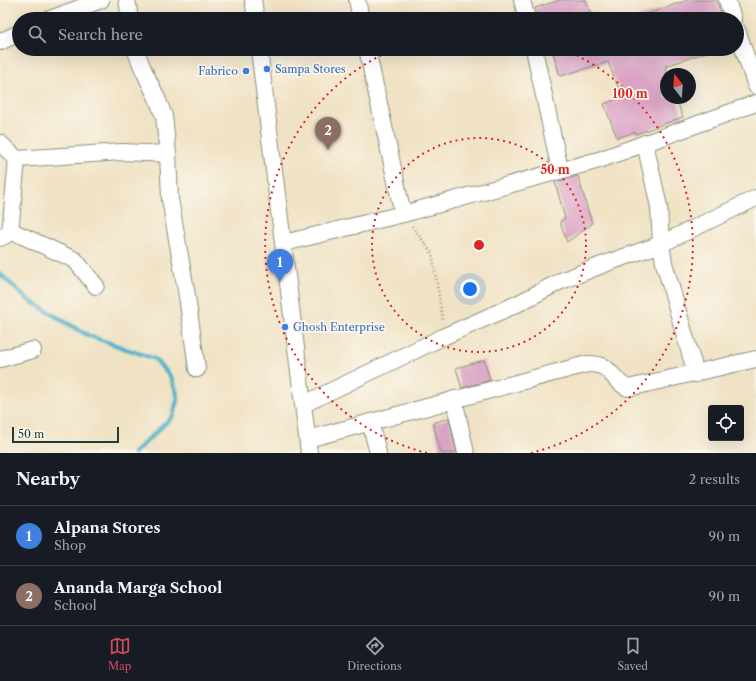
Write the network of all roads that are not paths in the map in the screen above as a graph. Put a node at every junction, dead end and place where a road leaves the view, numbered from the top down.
1 (101, 0) edge
2 (127, 0) edge
3 (253, 0) edge
4 (357, 0) edge
5 (727, 0) edge
6 (69, 12) edge
7 (129, 12) edge
8 (255, 12) edge
9 (360, 12) edge
10 (731, 12) edge
11 (12, 36) edge
12 (1, 40) edge
13 (744, 51) edge
14 (138, 56) edge
15 (260, 56) edge
16 (369, 56) edge
17 (536, 56) edge
18 (756, 86) edge
19 (756, 103) edge
20 (0, 143) edge
21 (645, 143) junction
22 (168, 154) junction
23 (17, 158) junction
24 (560, 170) junction
25 (756, 198) edge
26 (403, 214) junction
27 (5, 235) edge
28 (284, 243) junction
29 (661, 244) junction
30 (96, 286) dead end
31 (33, 350) dead end
32 (0, 359) edge
33 (756, 359) edge
34 (198, 369) dead end
35 (696, 374) junction
36 (454, 399) junction
37 (304, 404) junction
38 (370, 422) junction
39 (309, 446) edge
40 (378, 453) edge
41 (466, 453) edge

1 - 6 street
2 - 7 street
3 - 8 street
4 - 9 street
5 - 10 street
11 - 12 street
13 - 18 street
14 - 22 street
15 - 28 street
16 - 26 street
17 - 24 street
19 - 21 street
20 - 23 street
21 - 24 street
21 - 29 street
22 - 23 street
22 - 34 street
23 - 27 street
24 - 26 street
25 - 29 street
26 - 28 street
27 - 30 street
28 - 37 street
29 - 35 street
29 - 37 street
31 - 32 street
33 - 35 street
35 - 36 street
36 - 38 street
36 - 41 street
37 - 39 street
38 - 39 street
38 - 40 street

